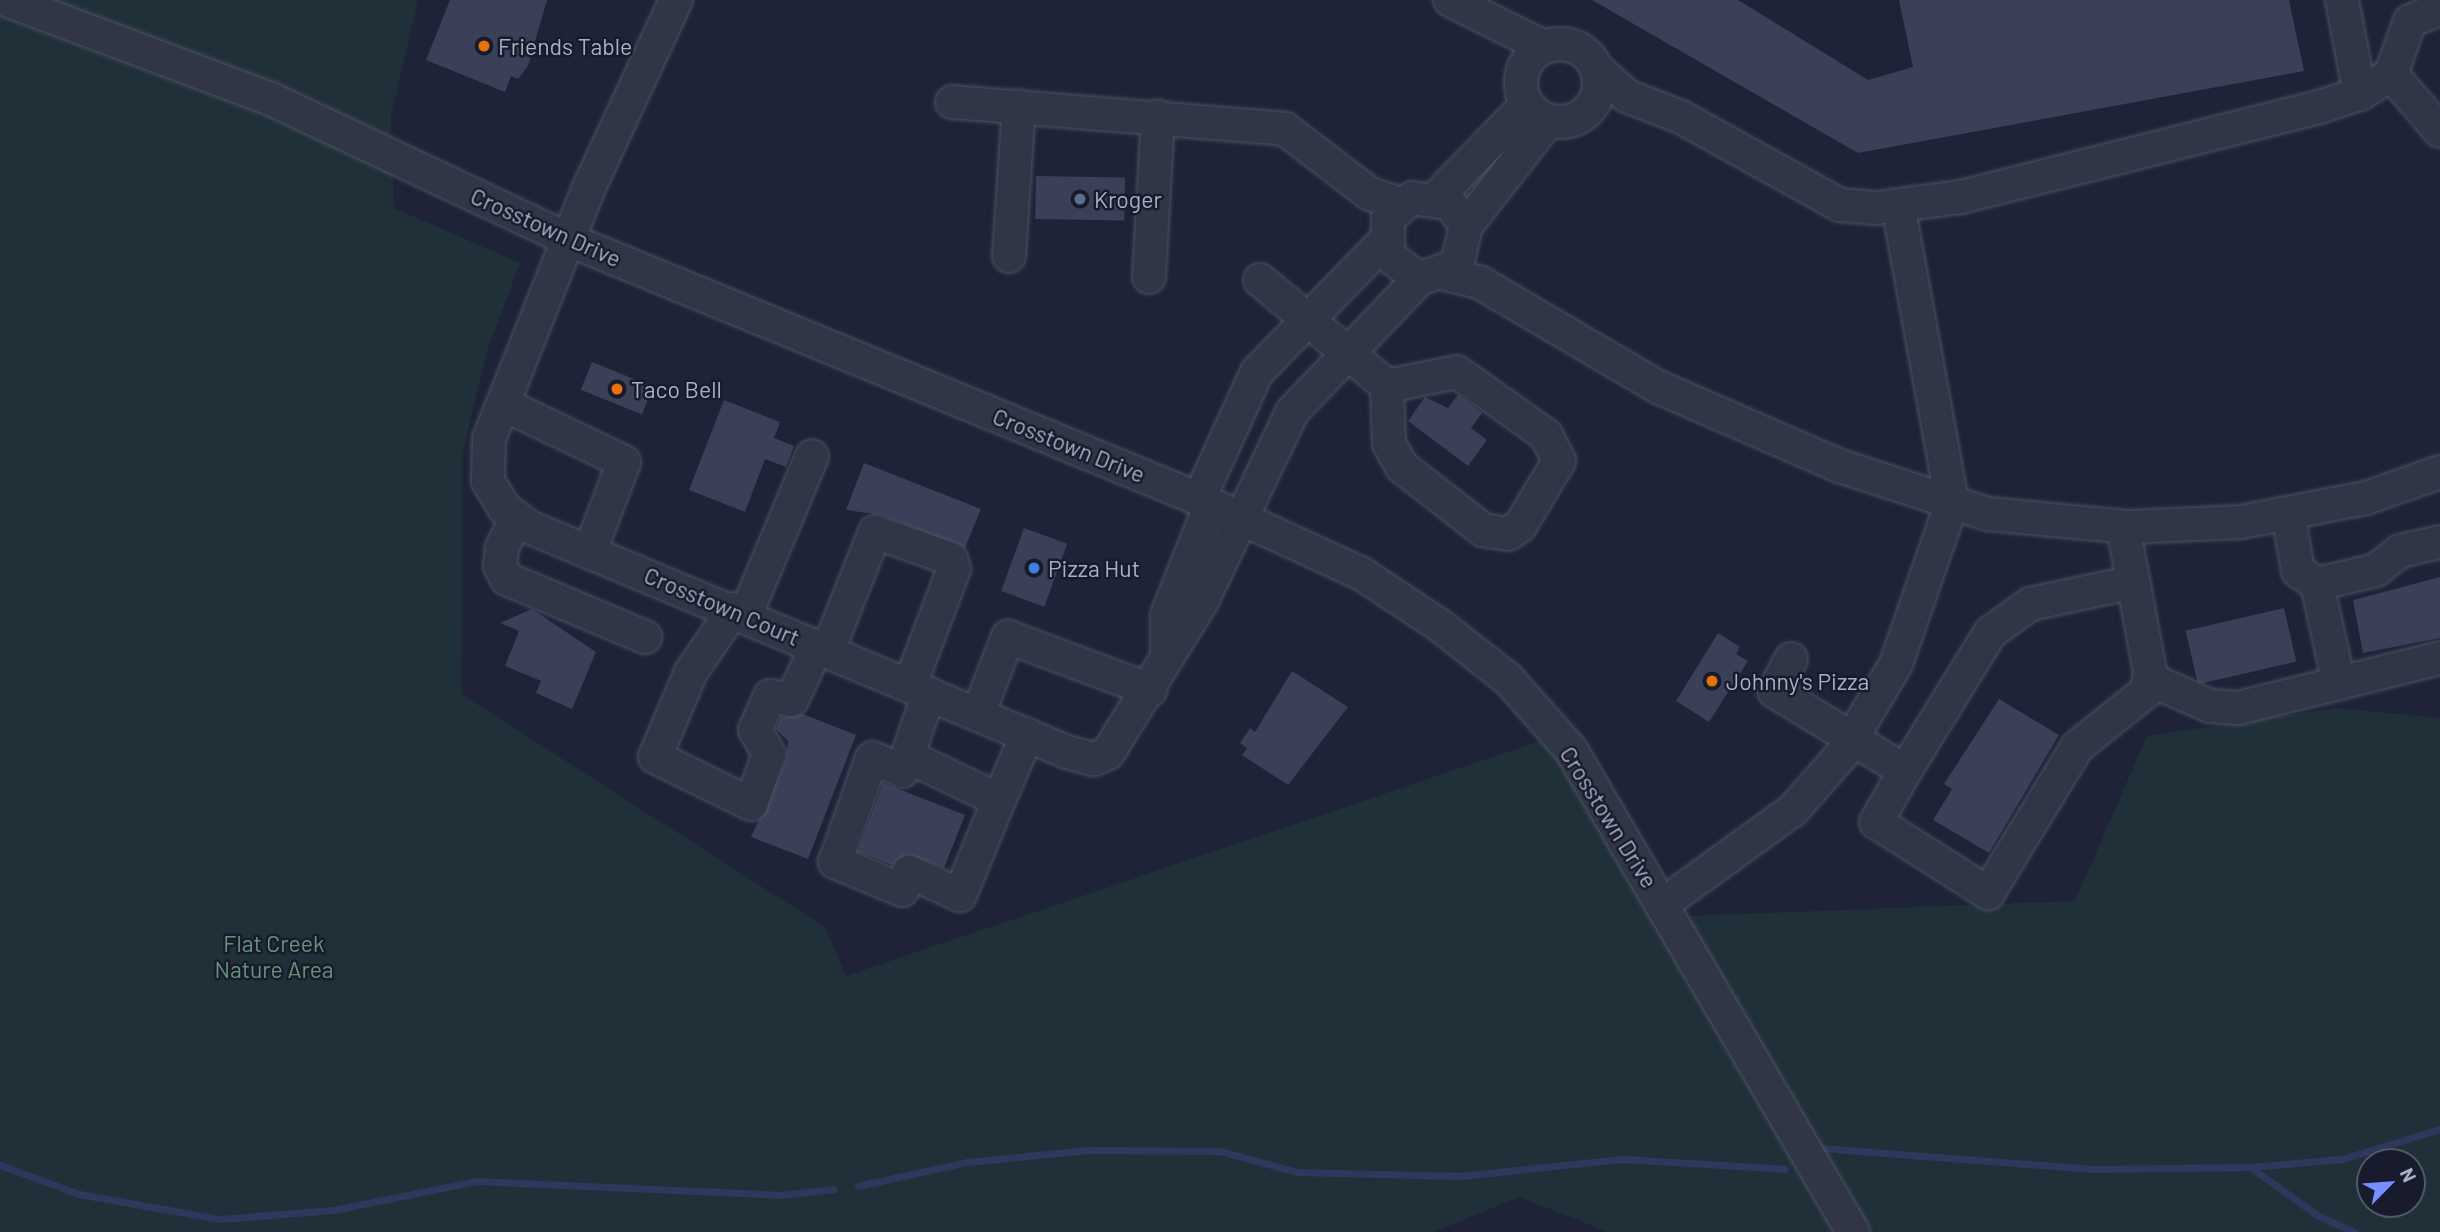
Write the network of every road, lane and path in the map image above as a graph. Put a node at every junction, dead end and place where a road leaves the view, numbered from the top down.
1 (6, 0) edge
2 (676, 0) edge
3 (1450, 0) edge
4 (2342, 0) edge
5 (2440, 9) edge
6 (1534, 56) junction
7 (2391, 74) junction
8 (1597, 84) junction
9 (2360, 94) junction
10 (953, 102) dead end
11 (1018, 107) junction
12 (1538, 113) junction
13 (1158, 116) junction
14 (2440, 131) edge
15 (1437, 197) junction
16 (1899, 209) junction
17 (1390, 225) junction
18 (568, 239) junction
19 (1009, 256) dead end
20 (1449, 258) junction
21 (1149, 277) dead end
22 (1260, 280) dead end
23 (1328, 338) junction
24 (1387, 386) junction
25 (503, 404) junction
26 (812, 456) dead end
27 (2440, 471) edge
28 (1205, 501) junction
29 (1952, 502) junction
30 (2288, 513) junction
31 (517, 518) junction
32 (1238, 518) junction
33 (2123, 526) junction
34 (2440, 542) edge
35 (590, 551) junction
36 (2134, 582) junction
37 (2317, 584) junction
38 (740, 611) junction
39 (645, 636) dead end
40 (823, 648) junction
41 (2440, 658) edge
42 (1791, 659) dead end
43 (1167, 660) junction
44 (2149, 679) junction
45 (2339, 683) junction
46 (920, 689) junction
47 (1150, 690) junction
48 (978, 714) junction
49 (1027, 735) junction
50 (1853, 737) junction
51 (907, 756) junction
52 (1905, 771) junction
53 (999, 800) junction
54 (1663, 904) junction
55 (1853, 1232) edge

1 - 18 street, Crosstown Drive
2 - 18 street, Crosstown Court
3 - 6 street
4 - 9 street
5 - 7 street
6 - 8 street
6 - 12 street
7 - 9 street
7 - 14 street
8 - 12 street
8 - 16 street
9 - 16 street
10 - 11 street
11 - 13 street
11 - 19 street
12 - 15 street
12 - 20 street
13 - 17 street
13 - 21 street
15 - 17 street
15 - 20 street
16 - 29 street
17 - 20 street
17 - 23 street
18 - 25 street, Crosstown Court
18 - 28 street, Crosstown Drive
20 - 23 street
20 - 29 street
22 - 23 street
23 - 24 street
23 - 28 street, Crosstown Court
23 - 32 street, Crosstown Court
24 - 24 street
25 - 31 street, Crosstown Court
25 - 35 street
26 - 38 street
27 - 30 street
28 - 32 street, Crosstown Drive
28 - 43 street, Crosstown Court
29 - 33 street
29 - 50 street
30 - 33 street
30 - 37 street
31 - 35 street, Crosstown Court
31 - 39 street
32 - 43 street, Crosstown Court
32 - 54 street, Crosstown Drive
33 - 36 street
34 - 37 street
35 - 38 street, Crosstown Court
36 - 44 street
36 - 52 street
37 - 45 street
38 - 40 street, Crosstown Court
38 - 40 street
40 - 46 street, Crosstown Court
40 - 46 street
41 - 45 street
42 - 50 street
43 - 47 street, Crosstown Court
44 - 45 street
44 - 52 street
46 - 48 street, Crosstown Court
46 - 51 street
47 - 48 street
47 - 49 street, Crosstown Court
48 - 49 street, Crosstown Court
49 - 53 street
50 - 52 street
50 - 54 street
51 - 53 street
51 - 53 street
54 - 55 street, Crosstown Drive

